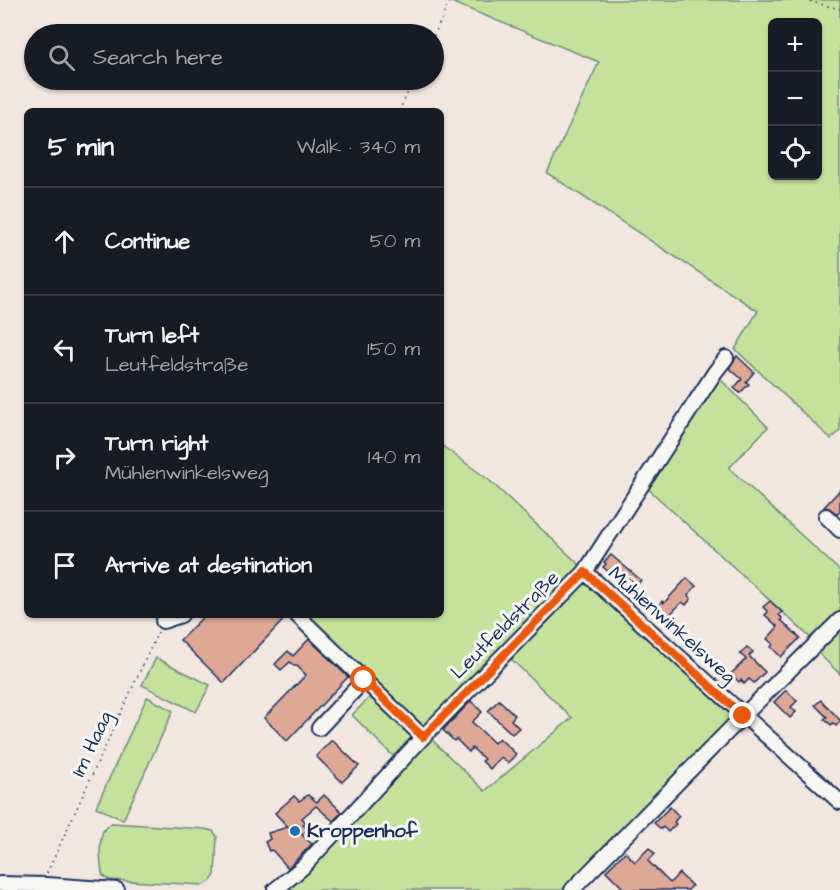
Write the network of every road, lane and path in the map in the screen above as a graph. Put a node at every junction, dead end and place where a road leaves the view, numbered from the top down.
1 (450, 0) edge
2 (804, 0) edge
3 (840, 9) edge
4 (439, 24) edge
5 (409, 90) edge
6 (400, 108) edge
7 (726, 358) dead end
8 (826, 516) dead end
9 (840, 530) edge
10 (585, 572) junction
11 (172, 618) edge
12 (300, 618) edge
13 (840, 620) edge
14 (164, 621) joint
15 (364, 680) junction
16 (743, 716) junction
17 (319, 728) dead end
18 (423, 737) junction
19 (840, 802) edge
20 (0, 884) edge
21 (47, 885) junction
22 (117, 890) edge
23 (275, 890) edge
24 (572, 890) edge

1 - 4 path
2 - 3 path
5 - 6 path
7 - 10 street, Leutfeldstraße
8 - 9 street
10 - 16 street, Mühlenwinkelsweg
10 - 18 street, Leutfeldstraße
11 - 14 street
12 - 15 street
13 - 16 street
14 - 21 path, Im Haag
15 - 17 street
15 - 18 street
16 - 19 street, Mühlenwinkelsweg
16 - 24 street
18 - 23 street, Leutfeldstraße
20 - 21 street
21 - 22 street

